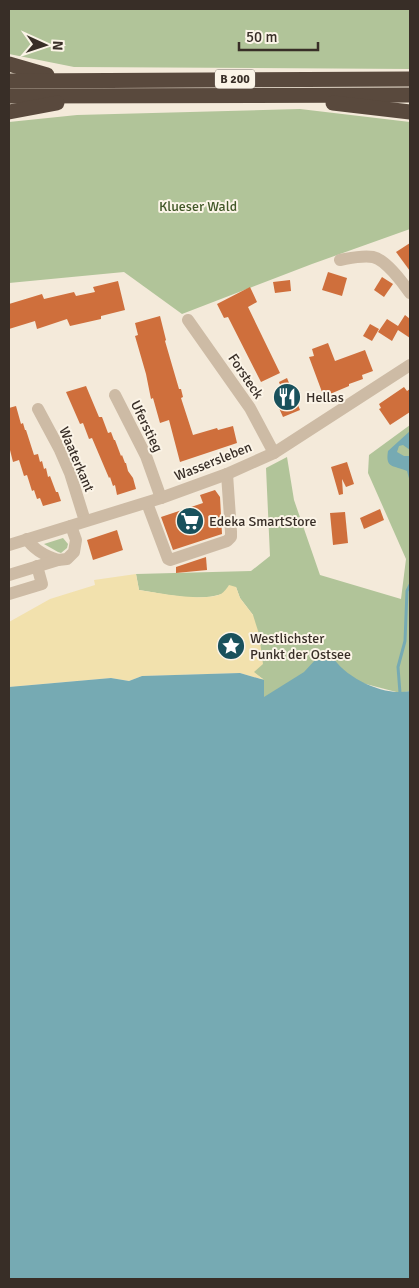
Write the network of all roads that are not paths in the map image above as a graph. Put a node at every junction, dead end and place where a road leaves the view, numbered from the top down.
1 (9, 64) edge
2 (60, 79) junction
3 (410, 80) edge
4 (9, 81) edge
5 (262, 95) junction
6 (410, 95) edge
7 (9, 96) edge
8 (92, 97) junction
9 (9, 112) edge
10 (410, 112) edge
11 (340, 260) dead end
12 (410, 292) edge
13 (188, 320) dead end
14 (410, 365) edge
15 (115, 395) dead end
16 (38, 410) dead end
17 (274, 453) junction
18 (228, 474) junction
19 (161, 498) junction
20 (147, 503) junction
21 (85, 521) junction
22 (71, 526) junction
23 (27, 539) junction
24 (9, 545) edge
25 (58, 560) junction
26 (37, 566) junction
27 (9, 575) edge
28 (9, 594) edge

1 - 2 highway
2 - 3 highway, B 200
2 - 4 highway, B 200
5 - 6 highway, B 200
5 - 8 highway, B 200
5 - 10 highway
7 - 8 highway, B 200
8 - 9 highway
11 - 12 street
13 - 17 street, Forsteck
14 - 17 street, Wassersleben
15 - 19 street, Uferstieg
16 - 21 street, Waaterkant
17 - 18 street, Wassersleben
18 - 19 street, Wassersleben
18 - 20 street
19 - 20 street, Wassersleben
20 - 21 street, Wassersleben
21 - 22 street, Wassersleben
22 - 23 street, Wassersleben
22 - 25 street
23 - 24 street, Wassersleben
23 - 25 street
25 - 26 street
26 - 27 street
26 - 28 street

